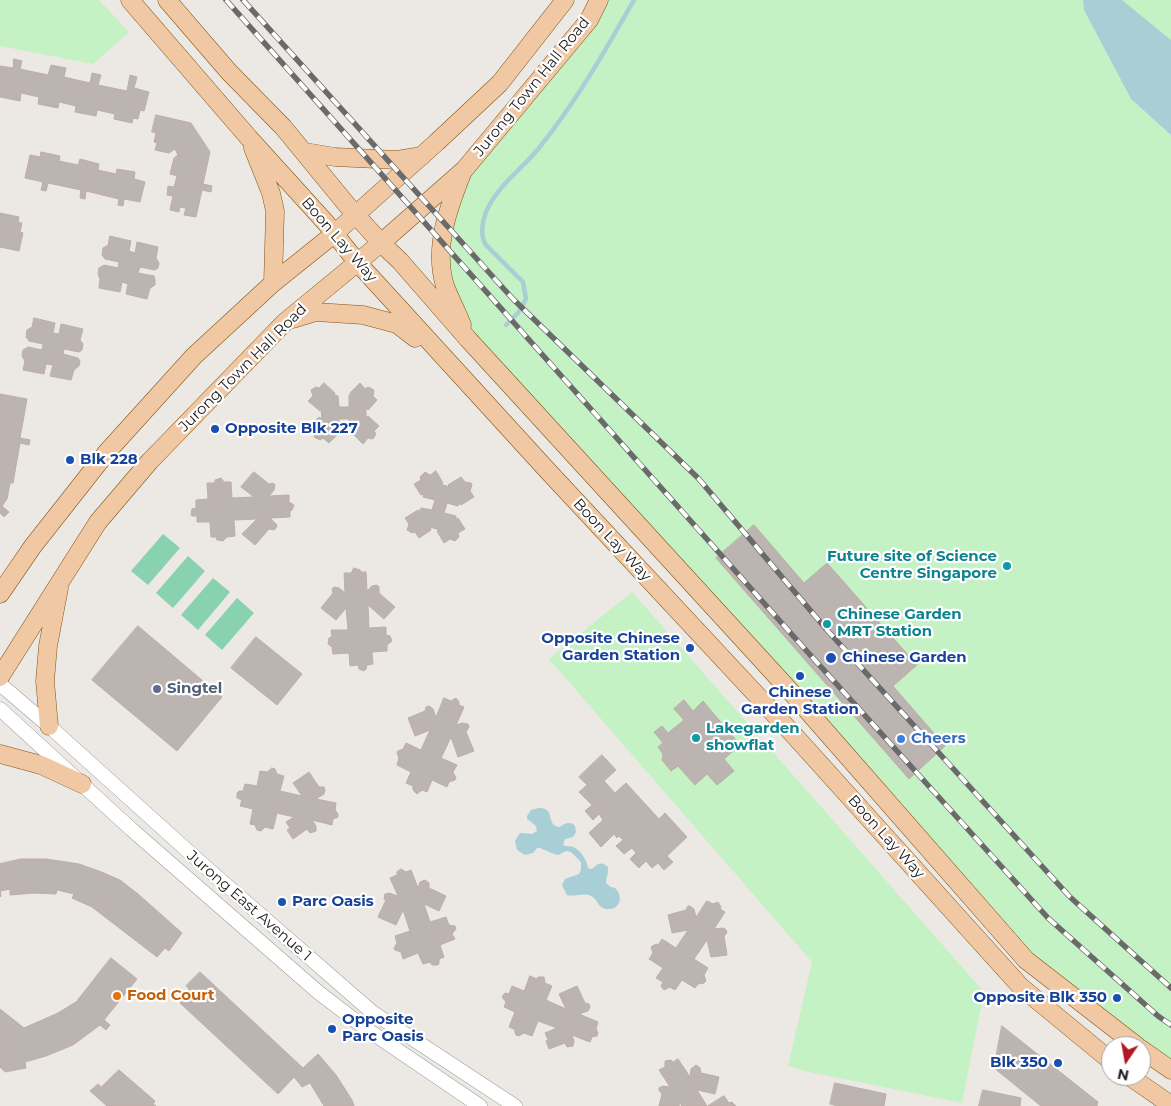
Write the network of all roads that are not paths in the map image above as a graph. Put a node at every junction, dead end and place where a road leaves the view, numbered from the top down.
1 (130, 0) edge
2 (168, 0) edge
3 (565, 0) edge
4 (599, 0) edge
5 (249, 138) junction
6 (305, 152) junction
7 (422, 156) junction
8 (464, 170) junction
9 (355, 214) junction
10 (334, 234) junction
11 (381, 243) junction
12 (357, 262) junction
13 (273, 283) junction
14 (286, 322) junction
15 (468, 339) junction
16 (455, 368) junction
17 (60, 580) junction
18 (0, 594) edge
19 (0, 677) edge
20 (0, 684) edge
21 (0, 709) edge
22 (50, 726) junction
23 (0, 754) edge
24 (82, 784) junction
25 (1124, 1036) edge
26 (1101, 1053) edge
27 (1151, 1056) edge
28 (1171, 1070) edge
29 (480, 1083) junction
30 (1143, 1086) edge
31 (472, 1104) edge
32 (1171, 1105) edge
33 (515, 1106) edge

1 - 5 main road, Boon Lay Way
2 - 6 main road, Boon Lay Way
3 - 7 main road, Jurong Town Hall Road
4 - 8 main road, Jurong Town Hall Road
5 - 10 main road, Boon Lay Way
5 - 13 main road
6 - 7 main road
6 - 9 main road, Boon Lay Way
7 - 9 main road, Jurong Town Hall Road
8 - 11 main road, Jurong Town Hall Road
8 - 15 main road
9 - 10 main road, Jurong Town Hall Road
9 - 11 main road, Boon Lay Way
10 - 12 main road, Boon Lay Way
10 - 13 main road, Jurong Town Hall Road
11 - 12 main road, Jurong Town Hall Road
11 - 15 main road, Boon Lay Way
12 - 14 main road, Jurong Town Hall Road
12 - 16 main road, Boon Lay Way
13 - 18 main road, Jurong Town Hall Road
14 - 16 main road
14 - 17 main road, Jurong Town Hall Road
15 - 25 main road, Boon Lay Way
16 - 26 main road, Boon Lay Way
17 - 19 main road, Jurong Town Hall Road
17 - 22 main road
20 - 22 street, Jurong East Avenue 1
21 - 24 street, Jurong East Avenue 1
22 - 29 street, Jurong East Avenue 1
23 - 24 main road
24 - 31 street, Jurong East Avenue 1
27 - 28 main road
29 - 31 street
29 - 33 street, Jurong East Avenue 1
30 - 32 main road

